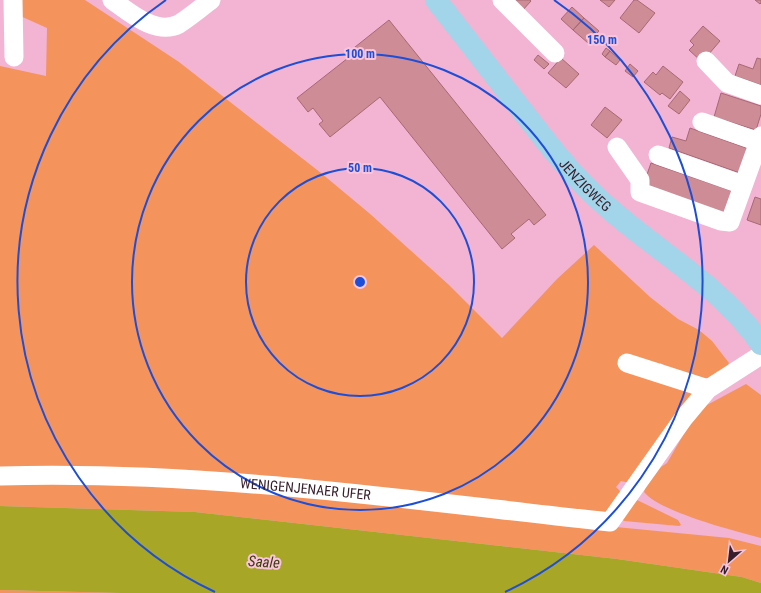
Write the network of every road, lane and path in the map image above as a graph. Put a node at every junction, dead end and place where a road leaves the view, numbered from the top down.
1 (13, 0) edge
2 (112, 0) edge
3 (211, 0) edge
4 (436, 0) edge
5 (502, 0) edge
6 (555, 53) dead end
7 (14, 57) dead end
8 (706, 61) dead end
9 (761, 95) edge
10 (702, 122) dead end
11 (760, 139) edge
12 (616, 147) dead end
13 (658, 155) dead end
14 (743, 185) junction
15 (761, 344) edge
16 (761, 355) edge
17 (628, 363) dead end
18 (708, 389) junction
19 (0, 476) edge

1 - 7 street
2 - 3 street
4 - 15 main road, JENZIGWEG
5 - 6 street
8 - 9 street
10 - 11 street
11 - 14 street
12 - 14 street
13 - 14 street
16 - 18 street
17 - 18 street
18 - 19 street, WENIGENJENAER UFER

